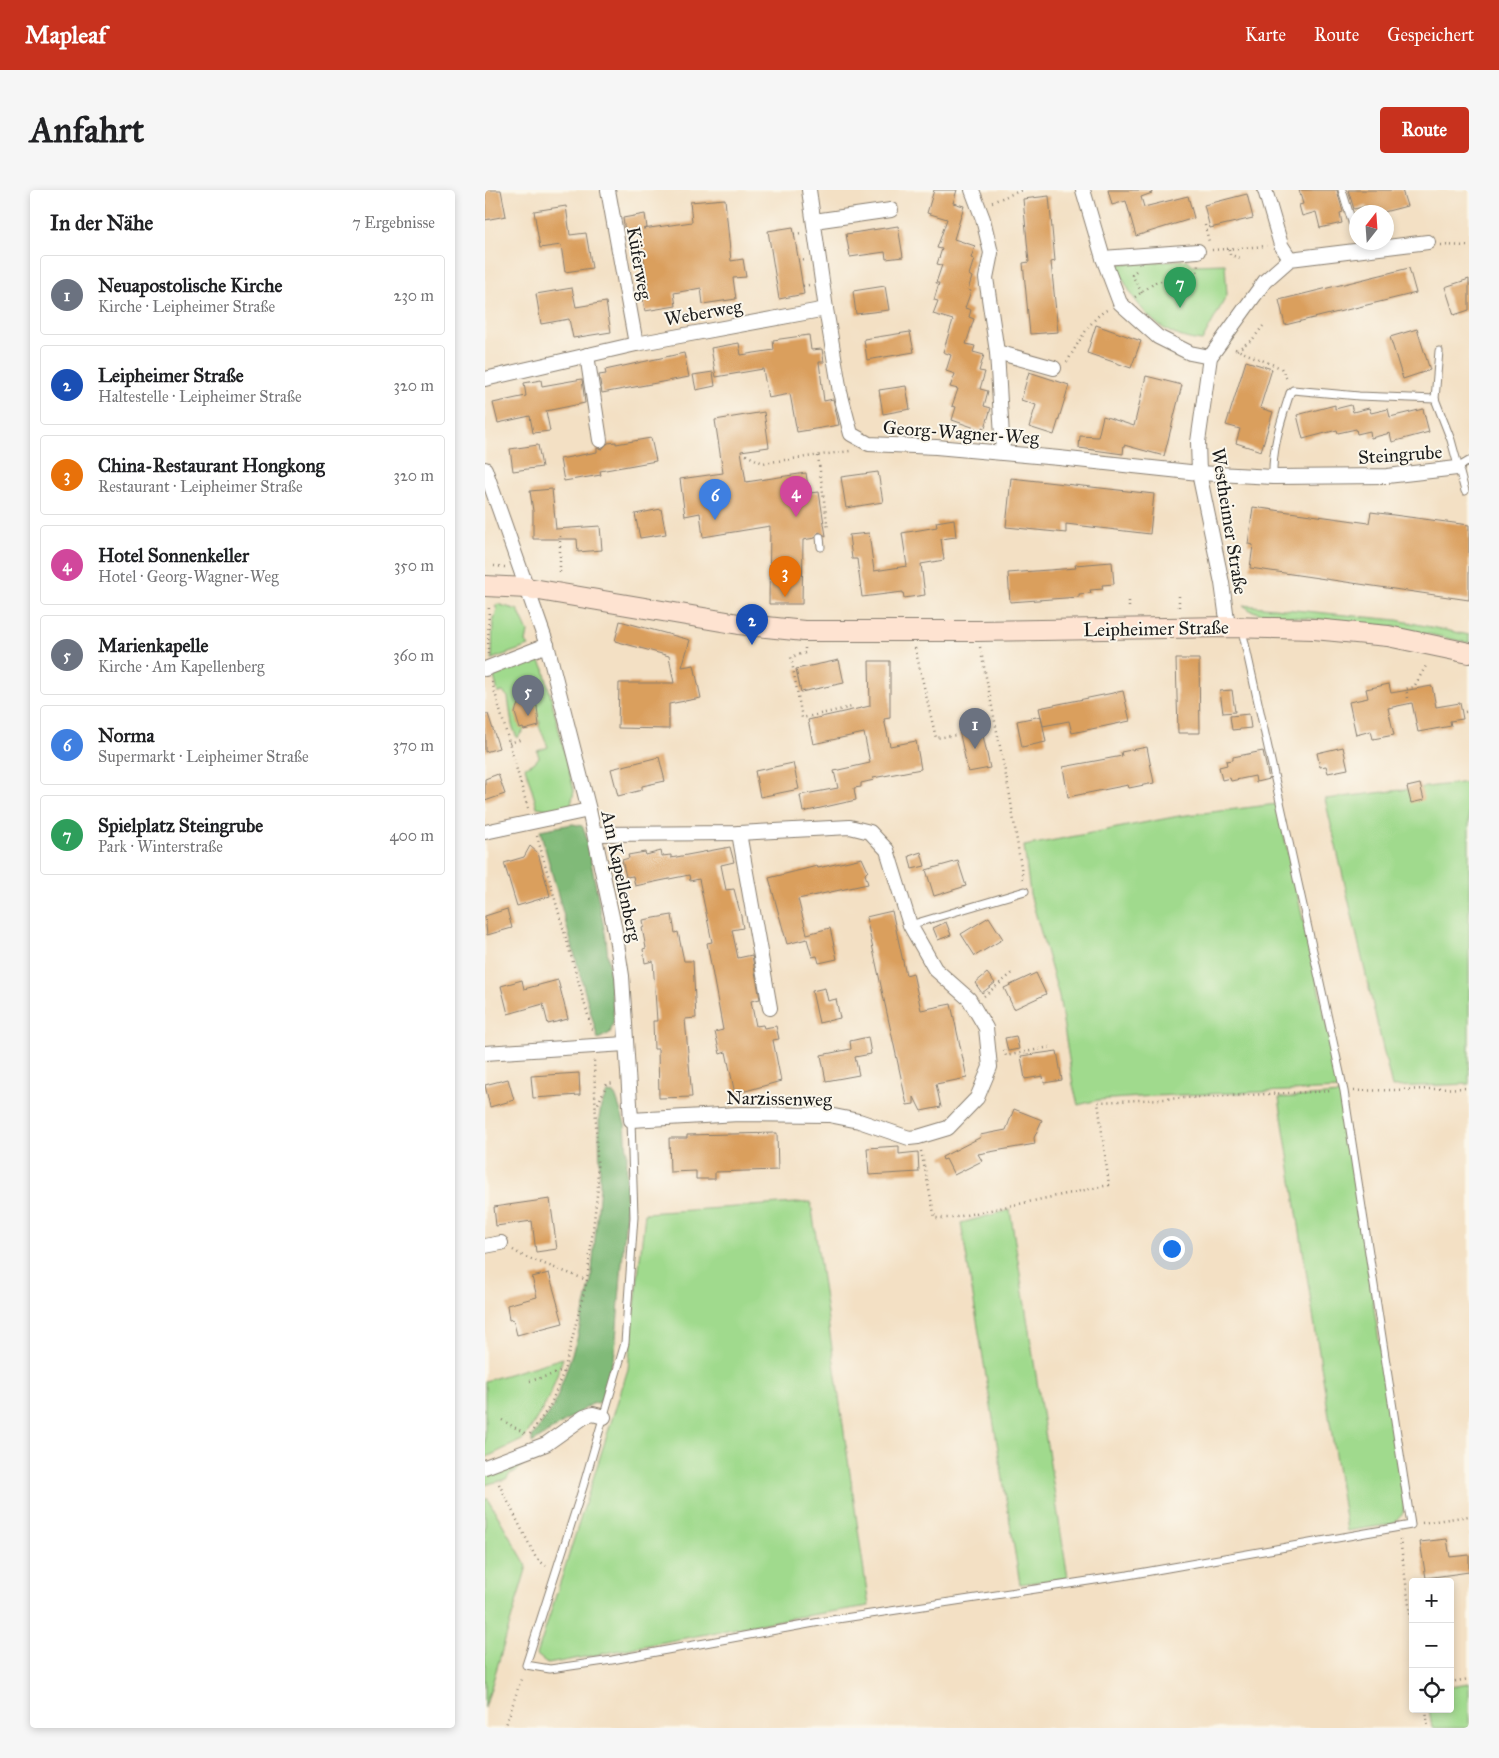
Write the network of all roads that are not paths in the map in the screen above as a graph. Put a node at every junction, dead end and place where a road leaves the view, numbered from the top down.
1 (608, 190) edge
2 (809, 190) edge
3 (972, 190) edge
4 (1083, 190) edge
5 (1265, 190) edge
6 (1342, 190) edge
7 (891, 210) dead end
8 (1349, 214) edge
9 (814, 221) junction
10 (1428, 242) road end
11 (1394, 243) edge
12 (1349, 246) edge
13 (1205, 251) road end
14 (1103, 258) junction
15 (1290, 260) junction
16 (826, 309) junction
17 (635, 344) junction
18 (1439, 351) dead end
19 (997, 352) junction
20 (587, 355) junction
21 (1210, 357) junction
22 (1054, 368) road end
23 (485, 379) edge
24 (1435, 399) junction
25 (600, 440) dead end
26 (1003, 453) junction
27 (1463, 465) edge
28 (485, 469) edge
29 (1199, 472) junction
30 (1273, 476) junction
31 (1465, 491) dead end
32 (821, 537) dead end
33 (821, 548) dead end
34 (527, 588) junction
35 (487, 593) edge
36 (1234, 627) junction
37 (547, 645) junction
38 (1469, 653) edge
39 (487, 668) edge
40 (589, 810) junction
41 (485, 832) edge
42 (739, 833) junction
43 (595, 834) junction
44 (1025, 891) road end
45 (911, 925) junction
46 (770, 1008) dead end
47 (625, 1044) junction
48 (485, 1053) edge
49 (631, 1120) junction
50 (501, 1243) road end
51 (485, 1246) edge
52 (604, 1417) junction
53 (485, 1468) edge

1 - 17 street, Küferweg
2 - 9 street
3 - 19 street
4 - 14 street
5 - 15 street
6 - 8 lane
7 - 9 street
9 - 16 street
10 - 11 street
12 - 15 street
13 - 14 street
14 - 21 street
15 - 21 street, Westheimer Straße
16 - 17 street, Weberweg
16 - 26 street, Georg-Wagner-Weg
17 - 20 street, Weberweg
18 - 24 lane, Steingrube
19 - 22 street
19 - 26 street
20 - 23 street, Weberweg
20 - 25 street
21 - 29 street, Westheimer Straße
24 - 27 lane, Steingrube
24 - 30 lane
26 - 29 street, Georg-Wagner-Weg
27 - 30 street, Steingrube
27 - 31 lane
28 - 34 street, Am Kapellenberg
29 - 30 street, Steingrube
29 - 36 street, Westheimer Straße
32 - 33 lane
34 - 35 main road, Leipheimer Straße
34 - 36 main road, Leipheimer Straße
34 - 37 street, Am Kapellenberg
36 - 38 main road, Leipheimer Straße
36 - 52 lane
37 - 39 street
37 - 40 street, Am Kapellenberg
40 - 41 street
40 - 43 street, Am Kapellenberg
42 - 43 street, Narzissenweg
42 - 45 street, Narzissenweg
42 - 46 street
43 - 47 street, Am Kapellenberg
44 - 45 lane
45 - 49 street, Narzissenweg
47 - 48 street
47 - 49 street, Am Kapellenberg
49 - 52 lane
50 - 51 street
52 - 53 street

